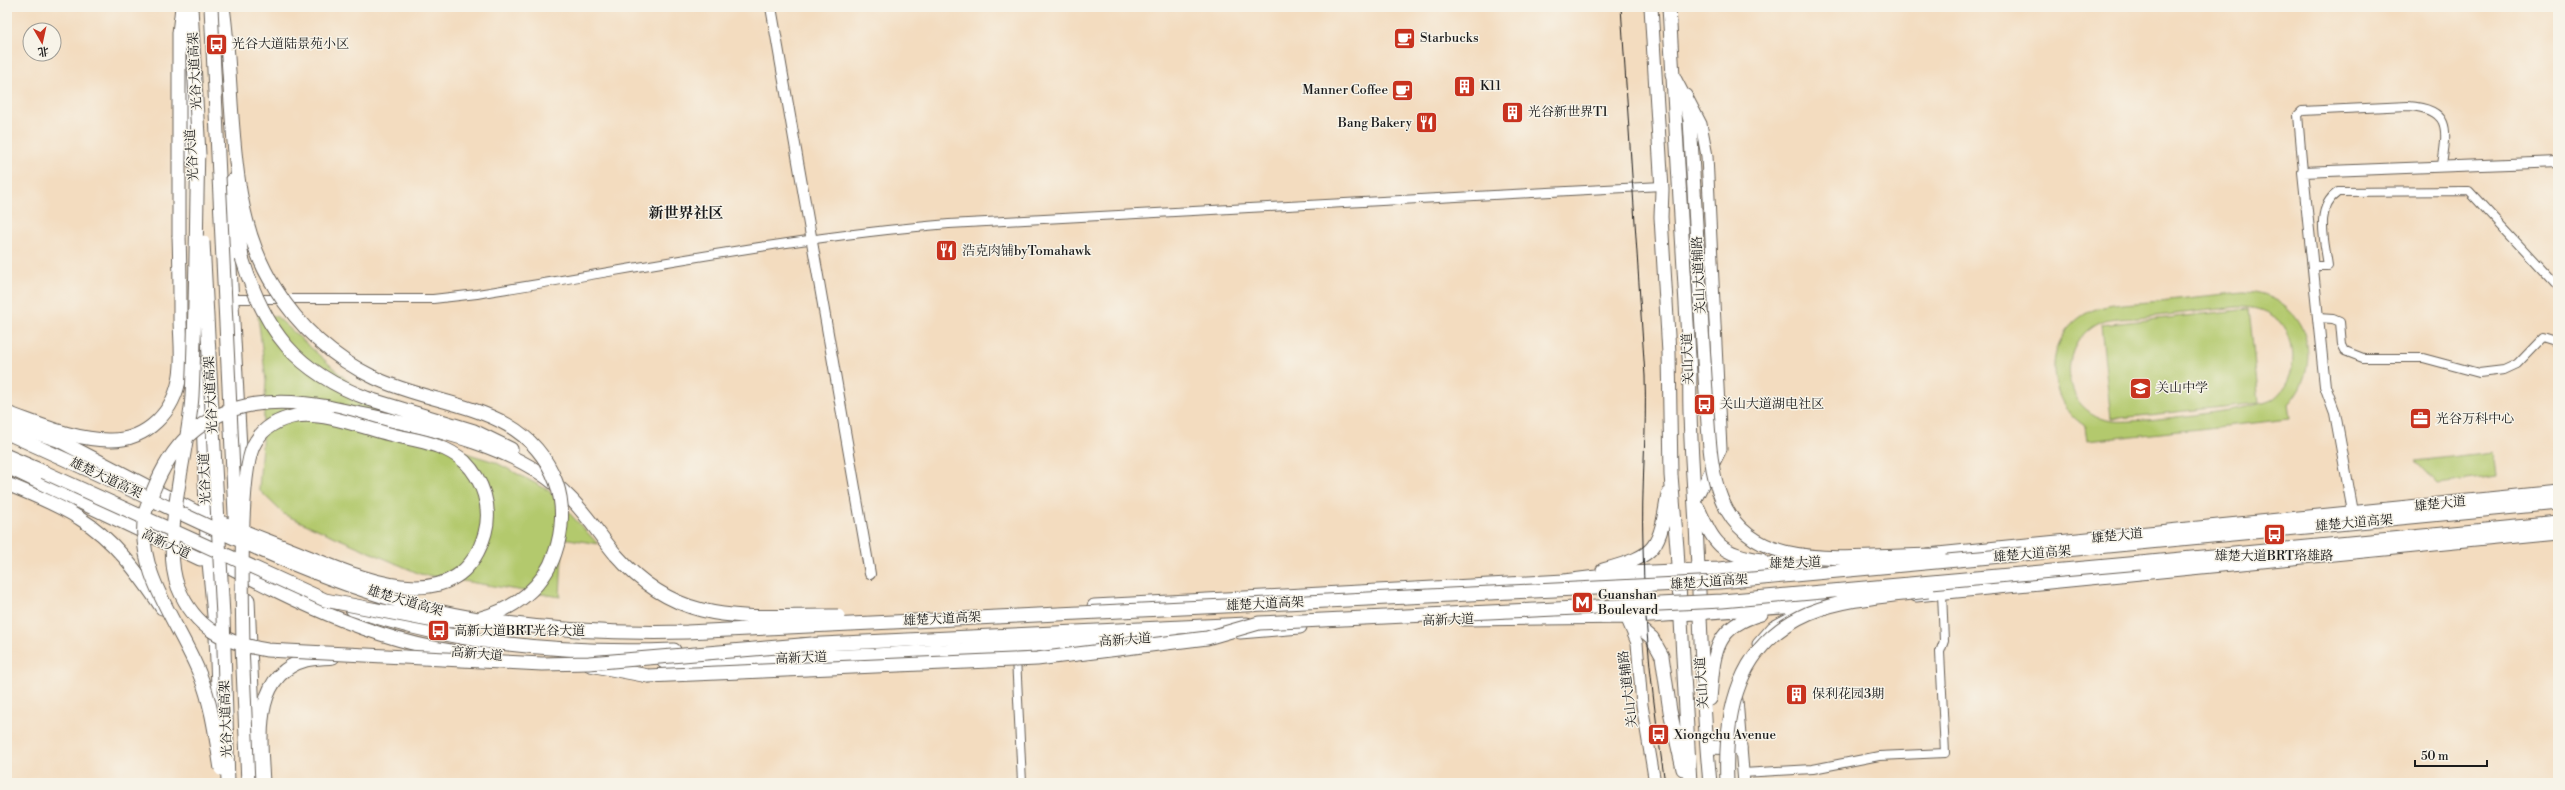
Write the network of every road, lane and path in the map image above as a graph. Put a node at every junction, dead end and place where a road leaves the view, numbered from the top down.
1 (182, 7) edge
2 (191, 7) edge
3 (211, 7) edge
4 (216, 7) edge
5 (223, 7) edge
6 (770, 7) edge
7 (1651, 7) edge
8 (1669, 7) edge
9 (1672, 74) junction
10 (198, 146) junction
11 (2558, 162) edge
12 (2442, 165) junction
13 (2303, 172) junction
14 (1662, 186) junction
15 (811, 240) junction
16 (2313, 266) junction
17 (2558, 287) edge
18 (233, 299) junction
19 (2318, 318) junction
20 (2558, 343) edge
21 (7, 413) edge
22 (7, 422) edge
23 (7, 433) edge
24 (7, 456) edge
25 (7, 467) edge
26 (82, 467) junction
27 (1671, 475) junction
28 (7, 484) edge
29 (2558, 492) edge
30 (568, 495) junction
31 (1695, 501) junction
32 (2558, 504) edge
33 (2353, 512) junction
34 (207, 518) junction
35 (2554, 523) edge
36 (2558, 532) edge
37 (246, 536) junction
38 (2023, 554) junction
39 (209, 556) junction
40 (1778, 563) junction
41 (2140, 563) junction
42 (1698, 570) junction
43 (1678, 571) junction
44 (870, 574) dead end
45 (247, 576) junction
46 (1564, 580) junction
47 (1942, 593) junction
48 (325, 600) junction
49 (1824, 604) junction
50 (1785, 608) junction
51 (1699, 612) junction
52 (1680, 614) junction
53 (1631, 617) junction
54 (982, 618) junction
55 (1259, 624) junction
56 (174, 626) junction
57 (812, 644) junction
58 (1016, 648) junction
59 (243, 652) junction
60 (349, 656) junction
61 (564, 660) junction
62 (1707, 747) junction
63 (1740, 748) junction
64 (1743, 778) edge
65 (222, 783) edge
66 (228, 783) edge
67 (248, 783) edge
68 (256, 783) edge
69 (263, 783) edge
70 (1022, 783) edge
71 (1655, 783) edge
72 (1687, 783) edge
73 (1690, 783) edge
74 (1710, 783) edge
75 (1727, 783) edge

1 - 21 main road, bridge
1 - 34 main road, 光谷大道
2 - 10 main road, 光谷大道高架, bridge
3 - 59 main road, 光谷大道高架, bridge
4 - 18 main road
4 - 30 main road, bridge
5 - 48 main road, bridge
6 - 15 street
7 - 14 main road, 关山大道
8 - 9 main road, 关山大道
9 - 31 main road, 关山大道
9 - 31 main road, 关山大道辅路
9 - 38 main road, bridge
10 - 60 main road, bridge
10 - 66 main road, 光谷大道高架, bridge
11 - 12 street
12 - 13 street
12 - 13 street
13 - 16 street
14 - 15 street
14 - 27 main road, 关山大道
15 - 18 street
15 - 44 street
16 - 17 street
16 - 19 street
18 - 37 main road
19 - 20 street
19 - 33 street
22 - 34 main road
23 - 26 main road, 雄楚大道高架
24 - 48 main road, 雄楚大道高架, bridge
25 - 39 main road, 高新大道
26 - 54 main road, 雄楚大道高架, bridge
26 - 59 main road, bridge
27 - 43 main road, 关山大道
27 - 46 main road
28 - 56 main road, bridge
29 - 33 main road, 雄楚大道
30 - 54 main road, bridge
30 - 56 main road, bridge
31 - 40 main road
31 - 42 main road, 关山大道
32 - 38 main road, 雄楚大道高架
33 - 40 main road, 雄楚大道
34 - 37 main road
34 - 39 main road, 光谷大道
35 - 41 main road, 雄楚大道高架
36 - 47 main road
37 - 45 main road
37 - 46 main road
38 - 54 main road, 雄楚大道高架, bridge
39 - 45 main road, 高新大道
39 - 65 main road, 光谷大道
40 - 42 main road, 雄楚大道
41 - 55 main road, 雄楚大道高架, bridge
41 - 75 main road, bridge
42 - 43 main road, 雄楚大道
42 - 51 main road, 关山大道
43 - 46 main road, 雄楚大道
43 - 52 main road, 关山大道
45 - 61 main road, 高新大道
45 - 68 main road
47 - 49 main road
47 - 64 street
48 - 57 main road, 雄楚大道高架, bridge
49 - 50 main road
49 - 63 main road
50 - 51 main road
50 - 62 main road
51 - 52 main road
51 - 62 main road, 关山大道
52 - 53 main road
52 - 73 main road, 关山大道
53 - 58 main road, 高新大道
53 - 71 main road, 关山大道辅路
53 - 72 main road
55 - 57 main road, 雄楚大道高架, bridge
55 - 61 main road, bridge
56 - 65 main road, bridge
57 - 60 main road, bridge
58 - 61 main road, 高新大道
58 - 70 street
59 - 67 main road, 光谷大道高架, bridge
60 - 69 main road
62 - 63 main road
62 - 74 main road, 关山大道
63 - 64 main road

